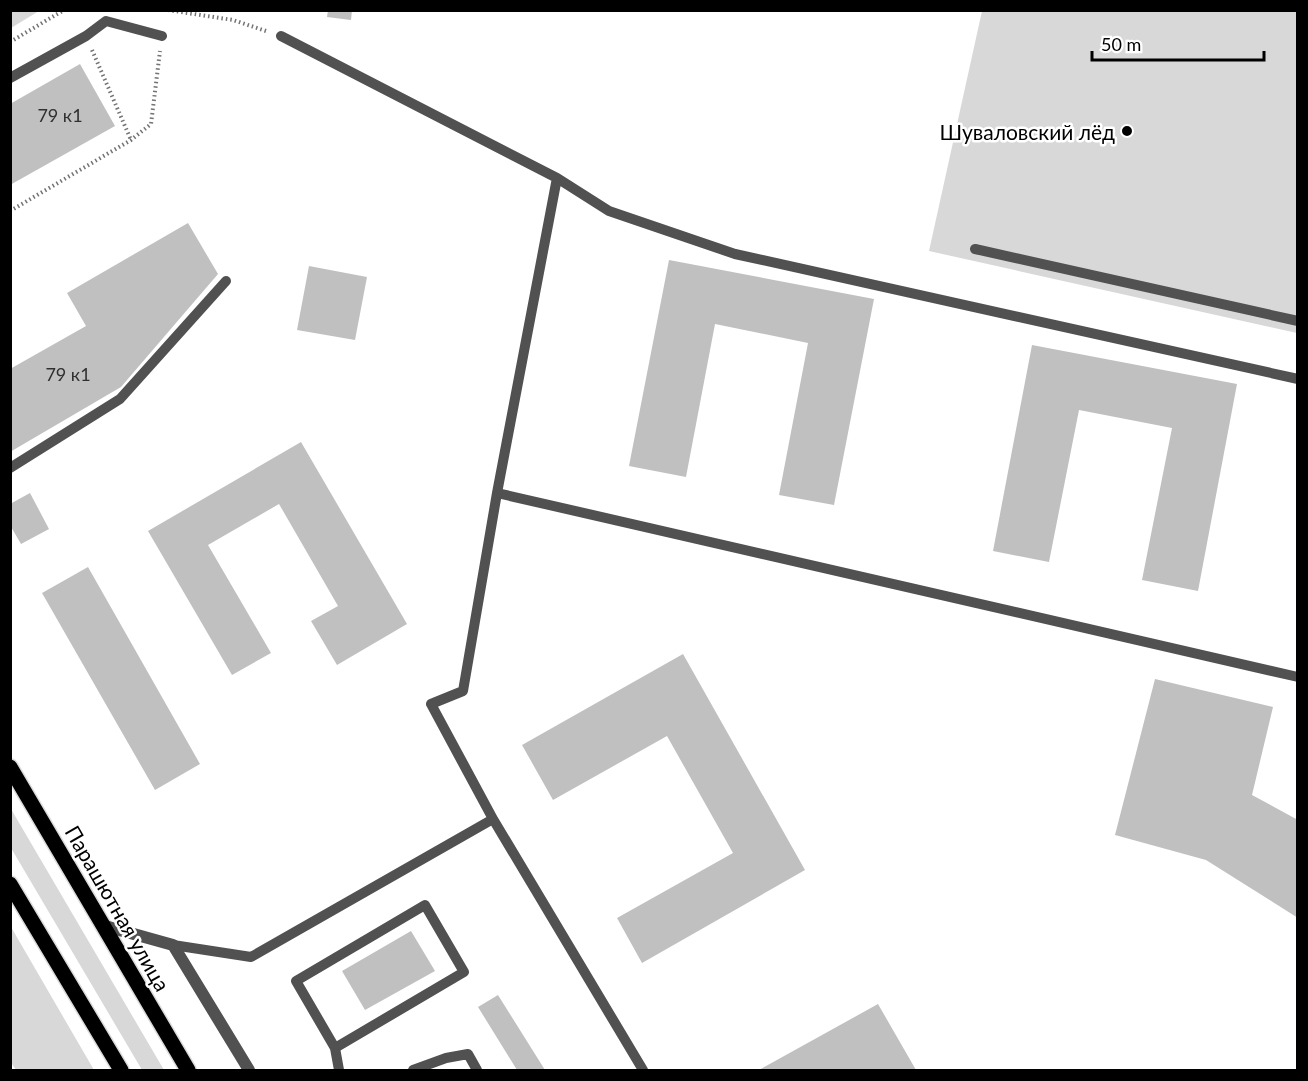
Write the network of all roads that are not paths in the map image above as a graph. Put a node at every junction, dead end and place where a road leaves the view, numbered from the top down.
1 (162, 36) road end
2 (281, 36) road end
3 (10, 78) edge
4 (557, 178) junction
5 (975, 249) dead end
6 (226, 280) dead end
7 (1298, 321) edge
8 (1298, 379) edge
9 (10, 468) edge
10 (496, 493) junction
11 (1298, 677) edge
12 (10, 767) edge
13 (493, 819) junction
14 (10, 884) edge
15 (105, 926) junction
16 (173, 945) junction
17 (335, 1048) junction
18 (121, 1071) edge
19 (188, 1071) edge
20 (249, 1071) edge
21 (339, 1071) edge
22 (413, 1071) edge
23 (477, 1071) edge
24 (642, 1071) edge

1 - 3 lane
2 - 4 lane
4 - 8 lane
4 - 10 lane
5 - 7 lane
6 - 9 lane
10 - 11 lane
10 - 13 lane
12 - 15 main road, Парашютная улица
13 - 16 lane
13 - 24 lane
14 - 18 main road
15 - 16 street
15 - 19 main road, Парашютная улица
16 - 20 street
17 - 17 lane
17 - 21 lane
22 - 23 lane

